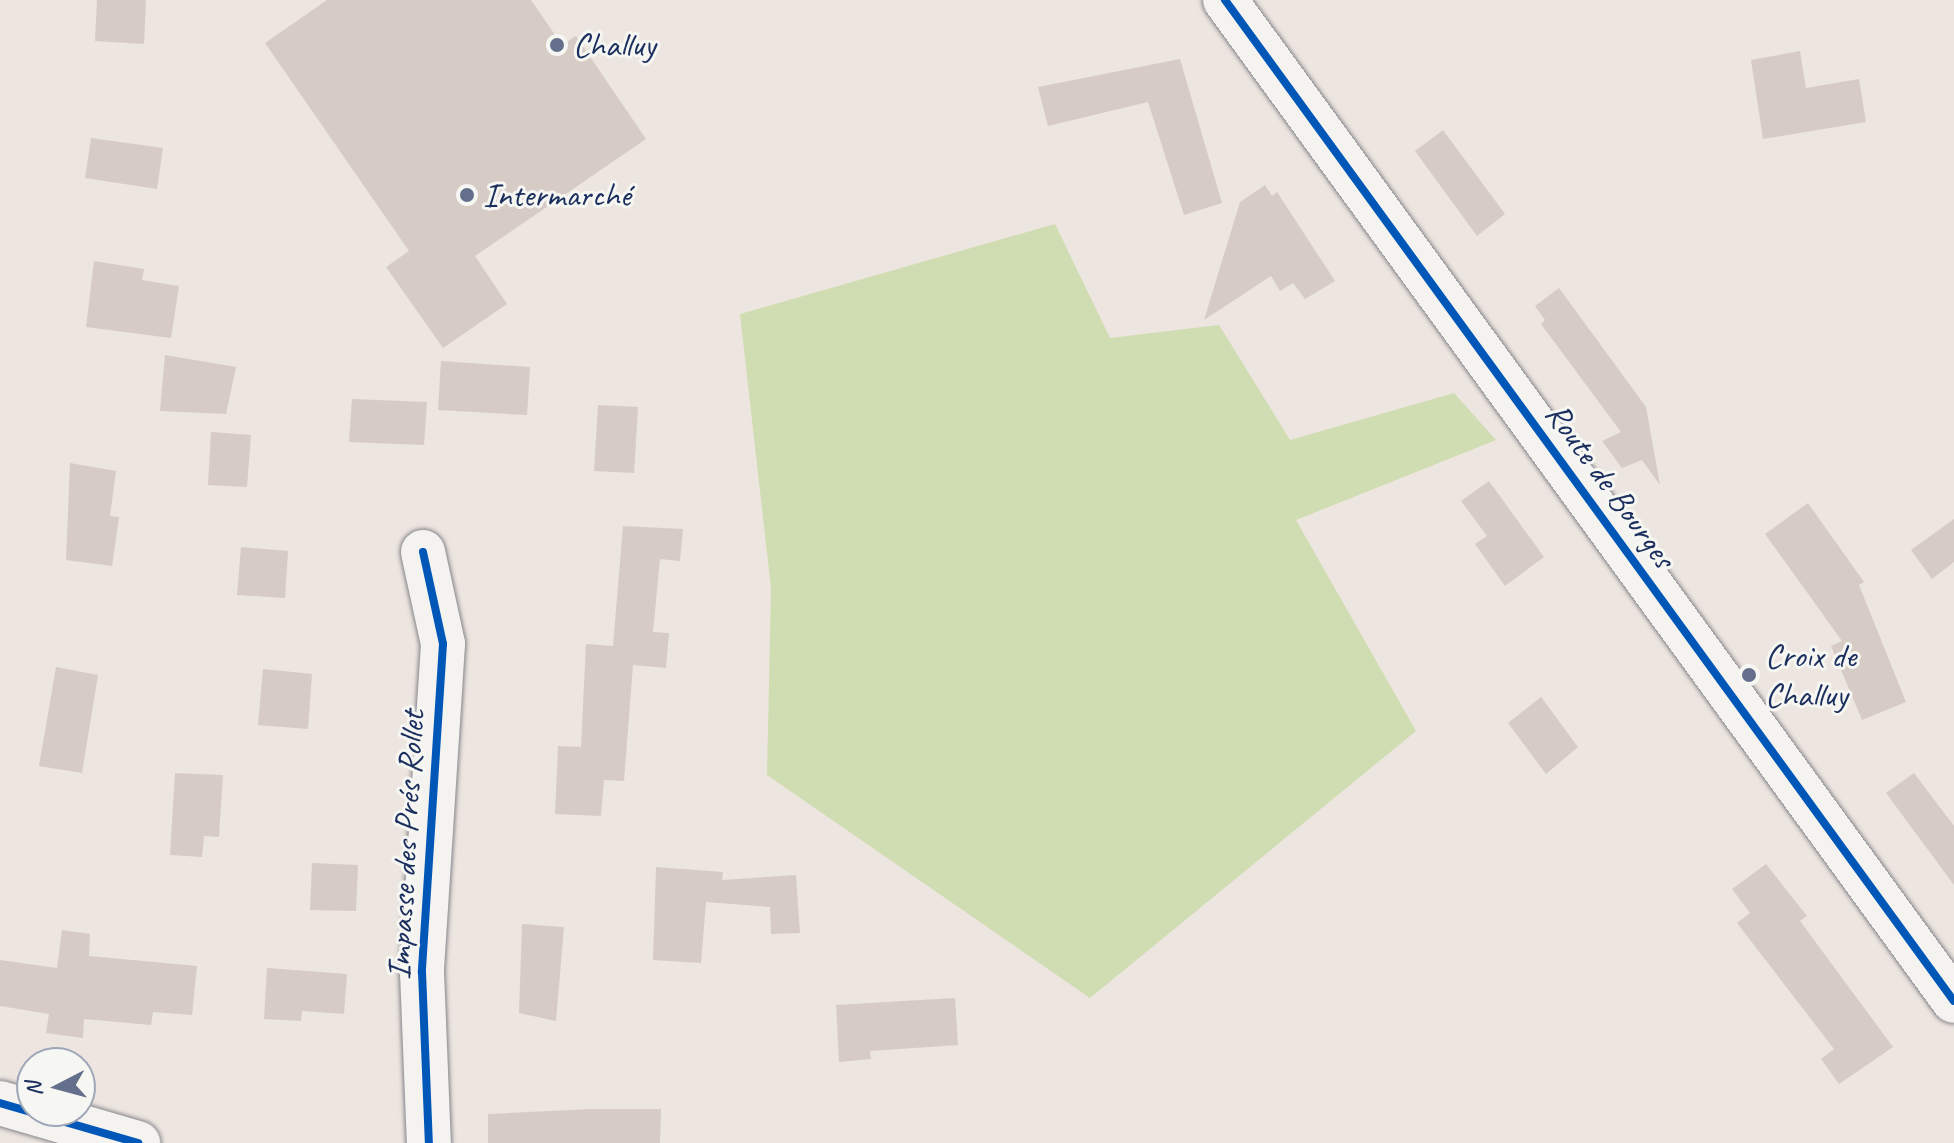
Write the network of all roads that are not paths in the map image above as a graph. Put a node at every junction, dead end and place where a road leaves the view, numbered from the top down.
1 (1225, 0) edge
2 (423, 552) dead end
3 (1954, 1001) edge
4 (0, 1103) edge
5 (138, 1143) edge
6 (429, 1143) edge

1 - 3 street, Route de Bourges
2 - 6 street, Impasse des Prés Rollet
4 - 5 street

